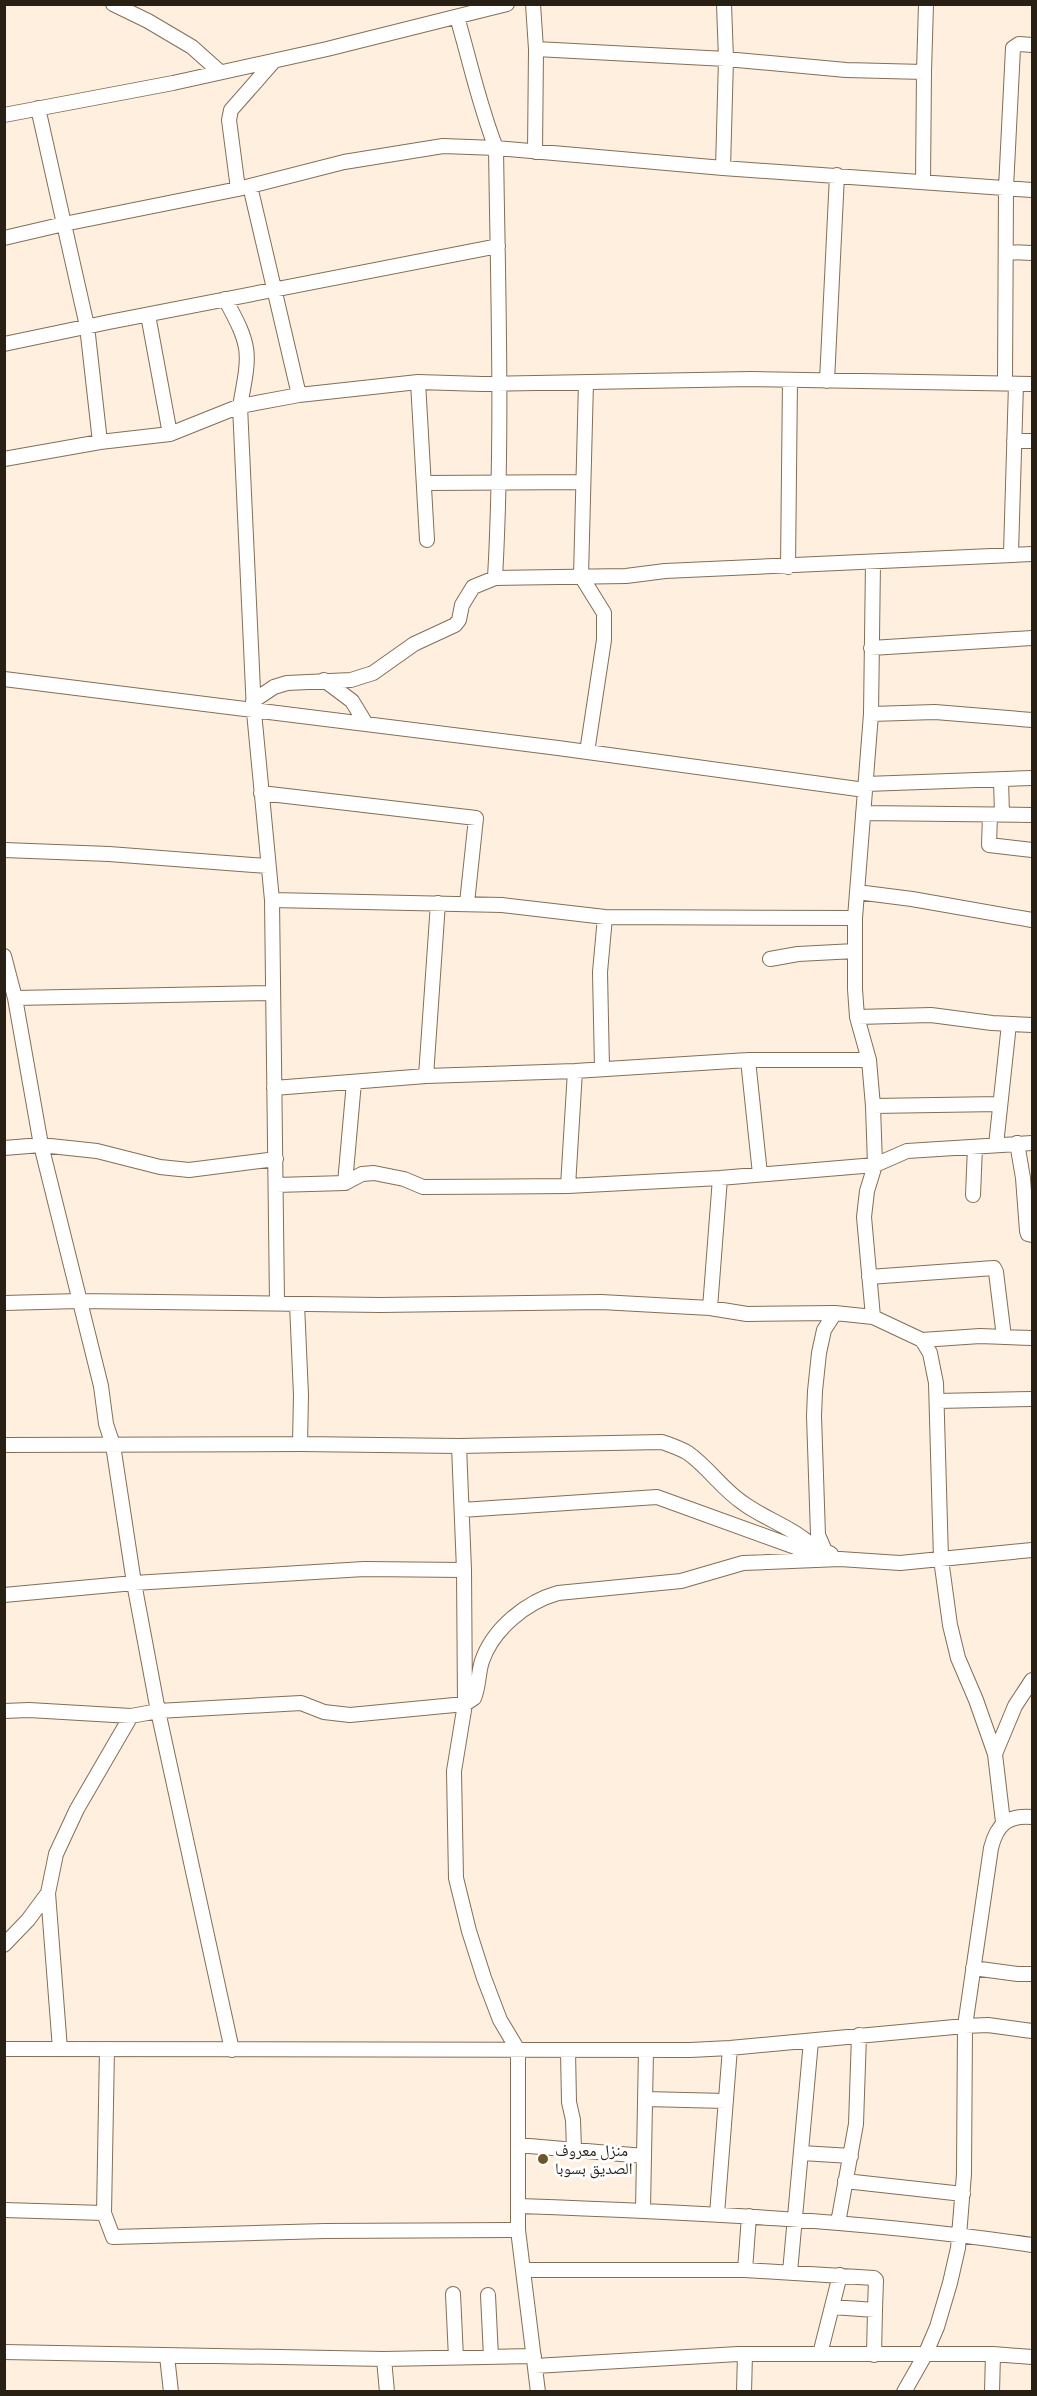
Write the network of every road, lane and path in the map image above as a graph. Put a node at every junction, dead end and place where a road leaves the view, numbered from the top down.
1 (113, 4) edge
2 (507, 4) edge
3 (533, 4) edge
4 (724, 4) edge
5 (926, 4) edge
6 (457, 16) junction
7 (1032, 45) edge
8 (536, 49) junction
9 (726, 59) junction
10 (273, 60) junction
11 (220, 72) junction
12 (924, 72) junction
13 (38, 108) junction
14 (4, 115) edge
15 (496, 148) junction
16 (535, 152) junction
17 (723, 168) junction
18 (837, 175) junction
19 (923, 182) junction
20 (244, 187) junction
21 (1006, 188) junction
22 (1032, 190) edge
23 (64, 224) junction
24 (4, 238) edge
25 (498, 246) junction
26 (1007, 252) junction
27 (1032, 253) edge
28 (276, 289) junction
29 (225, 299) junction
30 (148, 315) junction
31 (87, 326) junction
32 (4, 344) edge
33 (790, 380) junction
34 (827, 381) junction
35 (418, 382) junction
36 (586, 382) junction
37 (500, 383) junction
38 (1010, 384) junction
39 (1032, 384) edge
40 (299, 395) junction
41 (240, 406) junction
42 (170, 434) junction
43 (1014, 441) junction
44 (1032, 441) edge
45 (100, 442) junction
46 (4, 459) edge
47 (498, 482) junction
48 (583, 482) junction
49 (424, 483) junction
50 (426, 540) dead end
51 (1011, 554) junction
52 (1032, 554) edge
53 (873, 562) junction
54 (788, 567) junction
55 (581, 576) junction
56 (495, 578) junction
57 (1032, 638) edge
58 (872, 648) junction
59 (4, 680) edge
60 (324, 680) junction
61 (253, 706) junction
62 (871, 714) junction
63 (1032, 720) edge
64 (366, 724) junction
65 (587, 752) junction
66 (1032, 778) edge
67 (1001, 780) junction
68 (866, 787) junction
69 (261, 793) junction
70 (863, 813) junction
71 (996, 814) junction
72 (1032, 815) edge
73 (4, 850) edge
74 (1032, 850) edge
75 (267, 866) junction
76 (857, 892) junction
77 (272, 900) junction
78 (438, 903) junction
79 (467, 903) junction
80 (605, 917) junction
81 (855, 918) junction
82 (1032, 920) edge
83 (855, 951) junction
84 (4, 956) edge
85 (770, 959) dead end
86 (272, 993) junction
87 (15, 998) junction
88 (11, 1016) edge
89 (857, 1017) junction
90 (1009, 1024) junction
91 (1032, 1025) edge
92 (748, 1060) junction
93 (869, 1060) junction
94 (602, 1068) junction
95 (575, 1071) junction
96 (426, 1076) junction
97 (354, 1082) junction
98 (274, 1088) junction
99 (999, 1104) junction
100 (873, 1106) junction
101 (1017, 1143) junction
102 (1032, 1143) edge
103 (41, 1145) junction
104 (996, 1145) junction
105 (975, 1146) junction
106 (4, 1148) edge
107 (276, 1159) junction
108 (875, 1165) junction
109 (760, 1174) junction
110 (720, 1178) junction
111 (345, 1183) junction
112 (276, 1185) junction
113 (568, 1186) junction
114 (973, 1195) dead end
115 (1032, 1235) edge
116 (869, 1277) junction
117 (79, 1301) junction
118 (4, 1303) edge
119 (277, 1303) junction
120 (297, 1304) junction
121 (710, 1308) junction
122 (835, 1313) junction
123 (873, 1317) junction
124 (1004, 1337) junction
125 (1032, 1338) edge
126 (922, 1340) junction
127 (1032, 1399) edge
128 (937, 1401) junction
129 (112, 1444) junction
130 (300, 1444) junction
131 (4, 1445) edge
132 (459, 1446) junction
133 (462, 1510) junction
134 (1032, 1550) edge
135 (821, 1551) junction
136 (941, 1558) junction
137 (840, 1559) junction
138 (464, 1570) junction
139 (134, 1583) junction
140 (4, 1595) edge
141 (1032, 1680) edge
142 (465, 1704) junction
143 (4, 1710) edge
144 (158, 1711) junction
145 (130, 1716) junction
146 (995, 1754) junction
147 (1032, 1817) edge
148 (1003, 1822) junction
149 (48, 1893) junction
150 (4, 1945) edge
151 (973, 1968) junction
152 (1032, 1974) edge
153 (965, 2026) junction
154 (1032, 2031) edge
155 (859, 2035) junction
156 (811, 2041) junction
157 (730, 2048) junction
158 (4, 2049) edge
159 (60, 2049) junction
160 (107, 2049) junction
161 (232, 2050) junction
162 (518, 2050) junction
163 (646, 2050) junction
164 (568, 2051) junction
165 (645, 2099) junction
166 (726, 2101) junction
167 (518, 2145) junction
168 (574, 2149) junction
169 (802, 2153) junction
170 (851, 2156) junction
171 (644, 2157) junction
172 (844, 2181) junction
173 (963, 2194) junction
174 (519, 2206) junction
175 (644, 2209) junction
176 (4, 2210) edge
177 (104, 2213) junction
178 (717, 2214) junction
179 (749, 2216) junction
180 (795, 2220) junction
181 (838, 2223) junction
182 (518, 2230) junction
183 (960, 2234) junction
184 (1032, 2245) edge
185 (524, 2270) junction
186 (745, 2270) junction
187 (790, 2272) junction
188 (840, 2275) junction
189 (453, 2294) dead end
190 (488, 2295) dead end
191 (832, 2307) junction
192 (875, 2310) junction
193 (4, 2352) edge
194 (745, 2354) junction
195 (820, 2354) junction
196 (874, 2355) junction
197 (926, 2355) junction
198 (993, 2355) junction
199 (167, 2356) junction
200 (1032, 2356) edge
201 (490, 2357) junction
202 (456, 2358) junction
203 (384, 2359) junction
204 (534, 2361) junction
205 (171, 2391) edge
206 (387, 2391) edge
207 (538, 2391) edge
208 (744, 2391) edge
209 (904, 2391) edge
210 (992, 2391) edge

1 - 11 street
2 - 6 street
3 - 8 street
4 - 9 street
5 - 12 street
6 - 10 street
6 - 15 street
7 - 21 street
8 - 9 street
8 - 16 street
9 - 12 street
9 - 17 street
10 - 11 street
10 - 20 street
11 - 13 street
12 - 19 street
13 - 14 street
13 - 23 street
15 - 16 street
15 - 20 street
15 - 25 street
16 - 17 street
17 - 18 street
18 - 19 street
18 - 34 street
19 - 21 street
20 - 23 street
20 - 28 street
21 - 22 street
21 - 26 street
23 - 24 street
23 - 31 street
25 - 28 street
25 - 37 street
26 - 27 street
26 - 38 street
28 - 29 street
28 - 40 street
29 - 30 street
29 - 41 street
30 - 31 street
30 - 42 street
31 - 32 street
31 - 45 street
33 - 34 street
33 - 36 street
33 - 54 street
34 - 38 street
35 - 37 street
35 - 40 street
35 - 49 street
36 - 37 street
36 - 48 street
37 - 47 street
38 - 39 street
38 - 43 street
40 - 41 street
41 - 42 street
41 - 61 street
42 - 45 street
43 - 44 street
43 - 51 street
45 - 46 street
47 - 48 street
47 - 49 street
47 - 56 street
48 - 55 street
49 - 50 street
51 - 52 street
51 - 53 street
53 - 54 street
53 - 58 street
54 - 55 street
55 - 56 street
55 - 65 street
56 - 60 street
57 - 58 street
58 - 62 street
59 - 61 street
60 - 61 street
60 - 64 street
61 - 64 street
61 - 69 street
62 - 63 street
62 - 68 street
64 - 65 street
65 - 68 street
66 - 67 street
67 - 68 street
67 - 71 street
68 - 70 street
69 - 75 street
69 - 79 street
70 - 71 street
70 - 76 street
71 - 72 street
71 - 74 street
73 - 75 street
75 - 77 street
76 - 81 street
76 - 82 street
77 - 78 street
77 - 86 street
78 - 79 street
78 - 96 street
79 - 80 street
80 - 81 street
80 - 94 street
81 - 83 street
83 - 85 street
83 - 89 street
84 - 87 street
86 - 87 street
86 - 98 street
87 - 88 street
88 - 103 street
89 - 90 street
89 - 93 street
90 - 91 street
90 - 99 street
92 - 93 street
92 - 94 street
92 - 109 street
93 - 100 street
94 - 95 street
95 - 96 street
95 - 113 street
96 - 97 street
97 - 98 street
97 - 111 street
98 - 107 street
99 - 100 street
99 - 104 street
100 - 108 street
101 - 102 street
101 - 104 street
101 - 115 street
103 - 106 street
103 - 107 street
103 - 117 street
104 - 105 street
105 - 108 street
105 - 114 street
107 - 112 street
108 - 109 street
108 - 116 street
109 - 110 street
110 - 113 street
110 - 121 street
111 - 112 street
111 - 113 street
112 - 119 street
116 - 123 street
116 - 124 street
117 - 118 street
117 - 119 street
117 - 129 street
119 - 120 street
120 - 121 street
120 - 130 street
121 - 122 street
122 - 123 street
122 - 135 street
123 - 126 street
124 - 125 street
124 - 126 street
126 - 128 street
127 - 128 street
128 - 136 street
129 - 130 street
129 - 131 street
129 - 139 street
130 - 132 street
132 - 133 street
132 - 135 street
133 - 135 street
133 - 138 street
134 - 136 street
135 - 137 street
136 - 137 street
136 - 146 street
137 - 142 street
138 - 139 street
138 - 142 street
139 - 140 street
139 - 144 street
141 - 146 street
142 - 144 street
142 - 162 street
143 - 145 street
144 - 145 street
144 - 161 street
145 - 149 street
146 - 148 street
147 - 148 street
148 - 151 street
149 - 150 street
149 - 159 street
151 - 152 street
151 - 153 street
153 - 154 street
153 - 155 street
153 - 173 street
155 - 156 street
155 - 170 street
156 - 157 street
156 - 169 street
157 - 163 street
157 - 166 street
158 - 159 street
159 - 160 street
160 - 161 street
160 - 177 street
161 - 162 street
162 - 164 street
162 - 167 street
163 - 164 street
163 - 165 street
164 - 168 street
165 - 166 street
165 - 171 street
166 - 178 street
167 - 168 street
167 - 174 street
168 - 171 street
169 - 170 street
169 - 180 street
170 - 172 street
171 - 175 street
172 - 173 street
172 - 181 street
173 - 183 street
174 - 175 street
174 - 182 street
175 - 178 street
176 - 177 street
177 - 182 street
178 - 179 street
179 - 180 street
179 - 186 street
180 - 181 street
180 - 187 street
181 - 183 street
182 - 185 street
183 - 184 street
183 - 197 street
185 - 186 street
185 - 204 street
186 - 187 street
187 - 188 street
188 - 191 street
188 - 192 street
189 - 202 street
190 - 201 street
191 - 192 street
191 - 195 street
192 - 196 street
193 - 199 street
194 - 195 street
194 - 204 street
194 - 208 street
195 - 196 street
196 - 197 street
197 - 198 street
197 - 209 street
198 - 200 street
198 - 210 street
199 - 203 street
199 - 205 street
201 - 202 street
201 - 204 street
202 - 203 street
203 - 206 street
204 - 207 street

